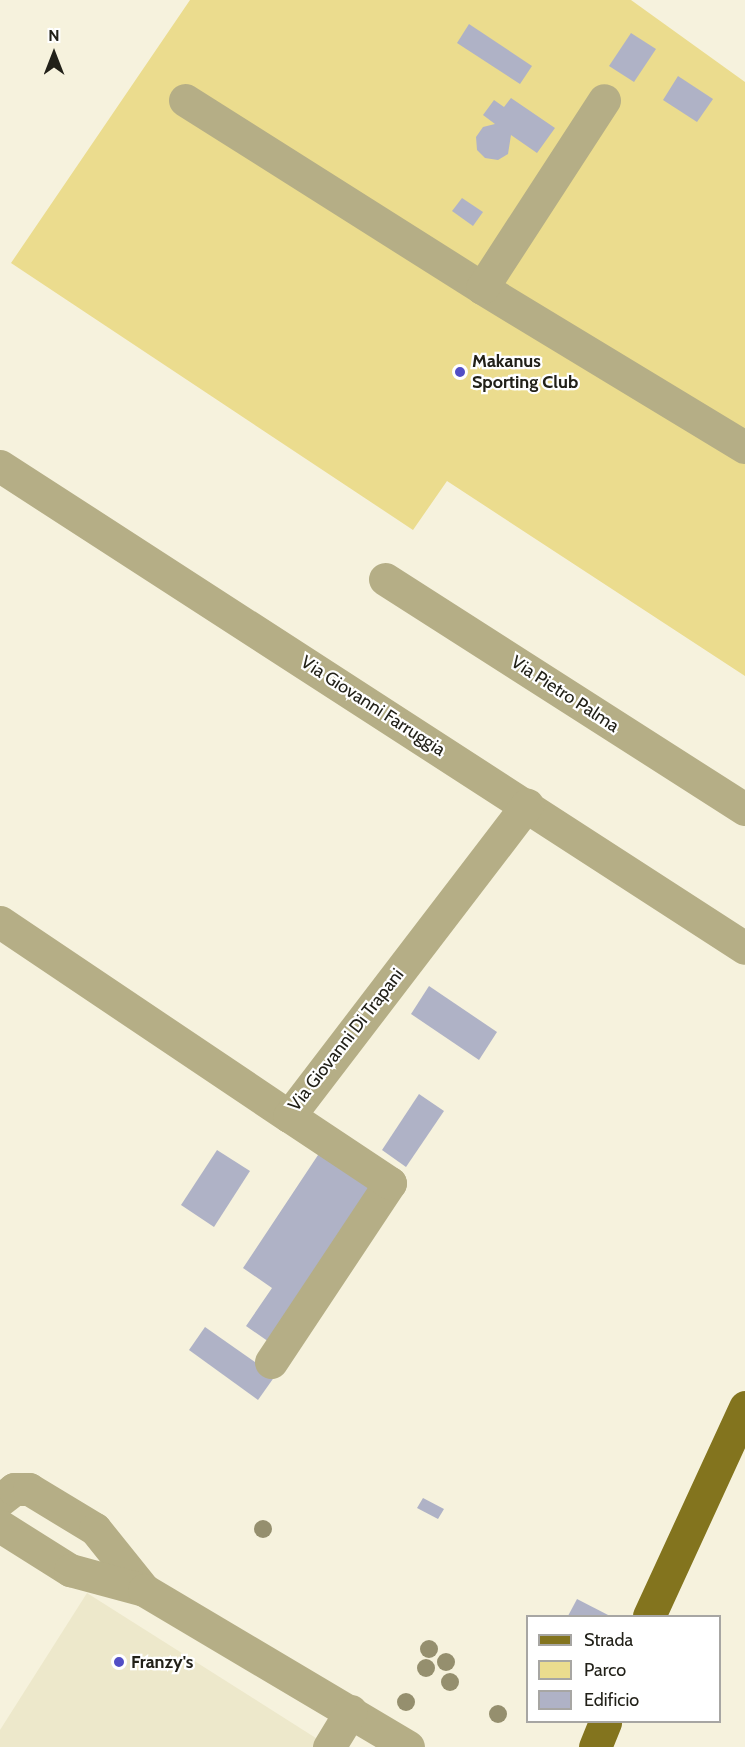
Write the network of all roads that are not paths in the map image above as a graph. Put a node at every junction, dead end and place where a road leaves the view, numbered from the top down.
1 (185, 99) dead end
2 (604, 100) dead end
3 (482, 288) junction
4 (745, 447) edge
5 (0, 466) edge
6 (385, 579) dead end
7 (527, 805) junction
8 (745, 809) edge
9 (0, 922) edge
10 (745, 948) edge
11 (289, 1116) junction
12 (271, 1362) dead end
13 (745, 1407) edge
14 (0, 1500) edge
15 (0, 1526) edge
16 (95, 1529) junction
17 (70, 1570) junction
18 (144, 1590) junction
19 (650, 1615) edge
20 (351, 1711) junction
21 (605, 1723) edge
22 (329, 1747) edge
23 (408, 1747) edge
24 (595, 1747) edge

1 - 3 street
2 - 3 street
3 - 4 street
5 - 7 street, Via Giovanni Farruggia
6 - 8 street, Via Pietro Palma
7 - 10 street, Via Giovanni Farruggia
7 - 11 street, Via Giovanni Di Trapani
9 - 11 street, Via Giovanni Di Trapani
11 - 12 street
13 - 19 main road
14 - 16 street
15 - 17 street
16 - 17 street
16 - 18 street
17 - 18 street
18 - 20 street
20 - 22 street
20 - 23 street
21 - 24 main road

